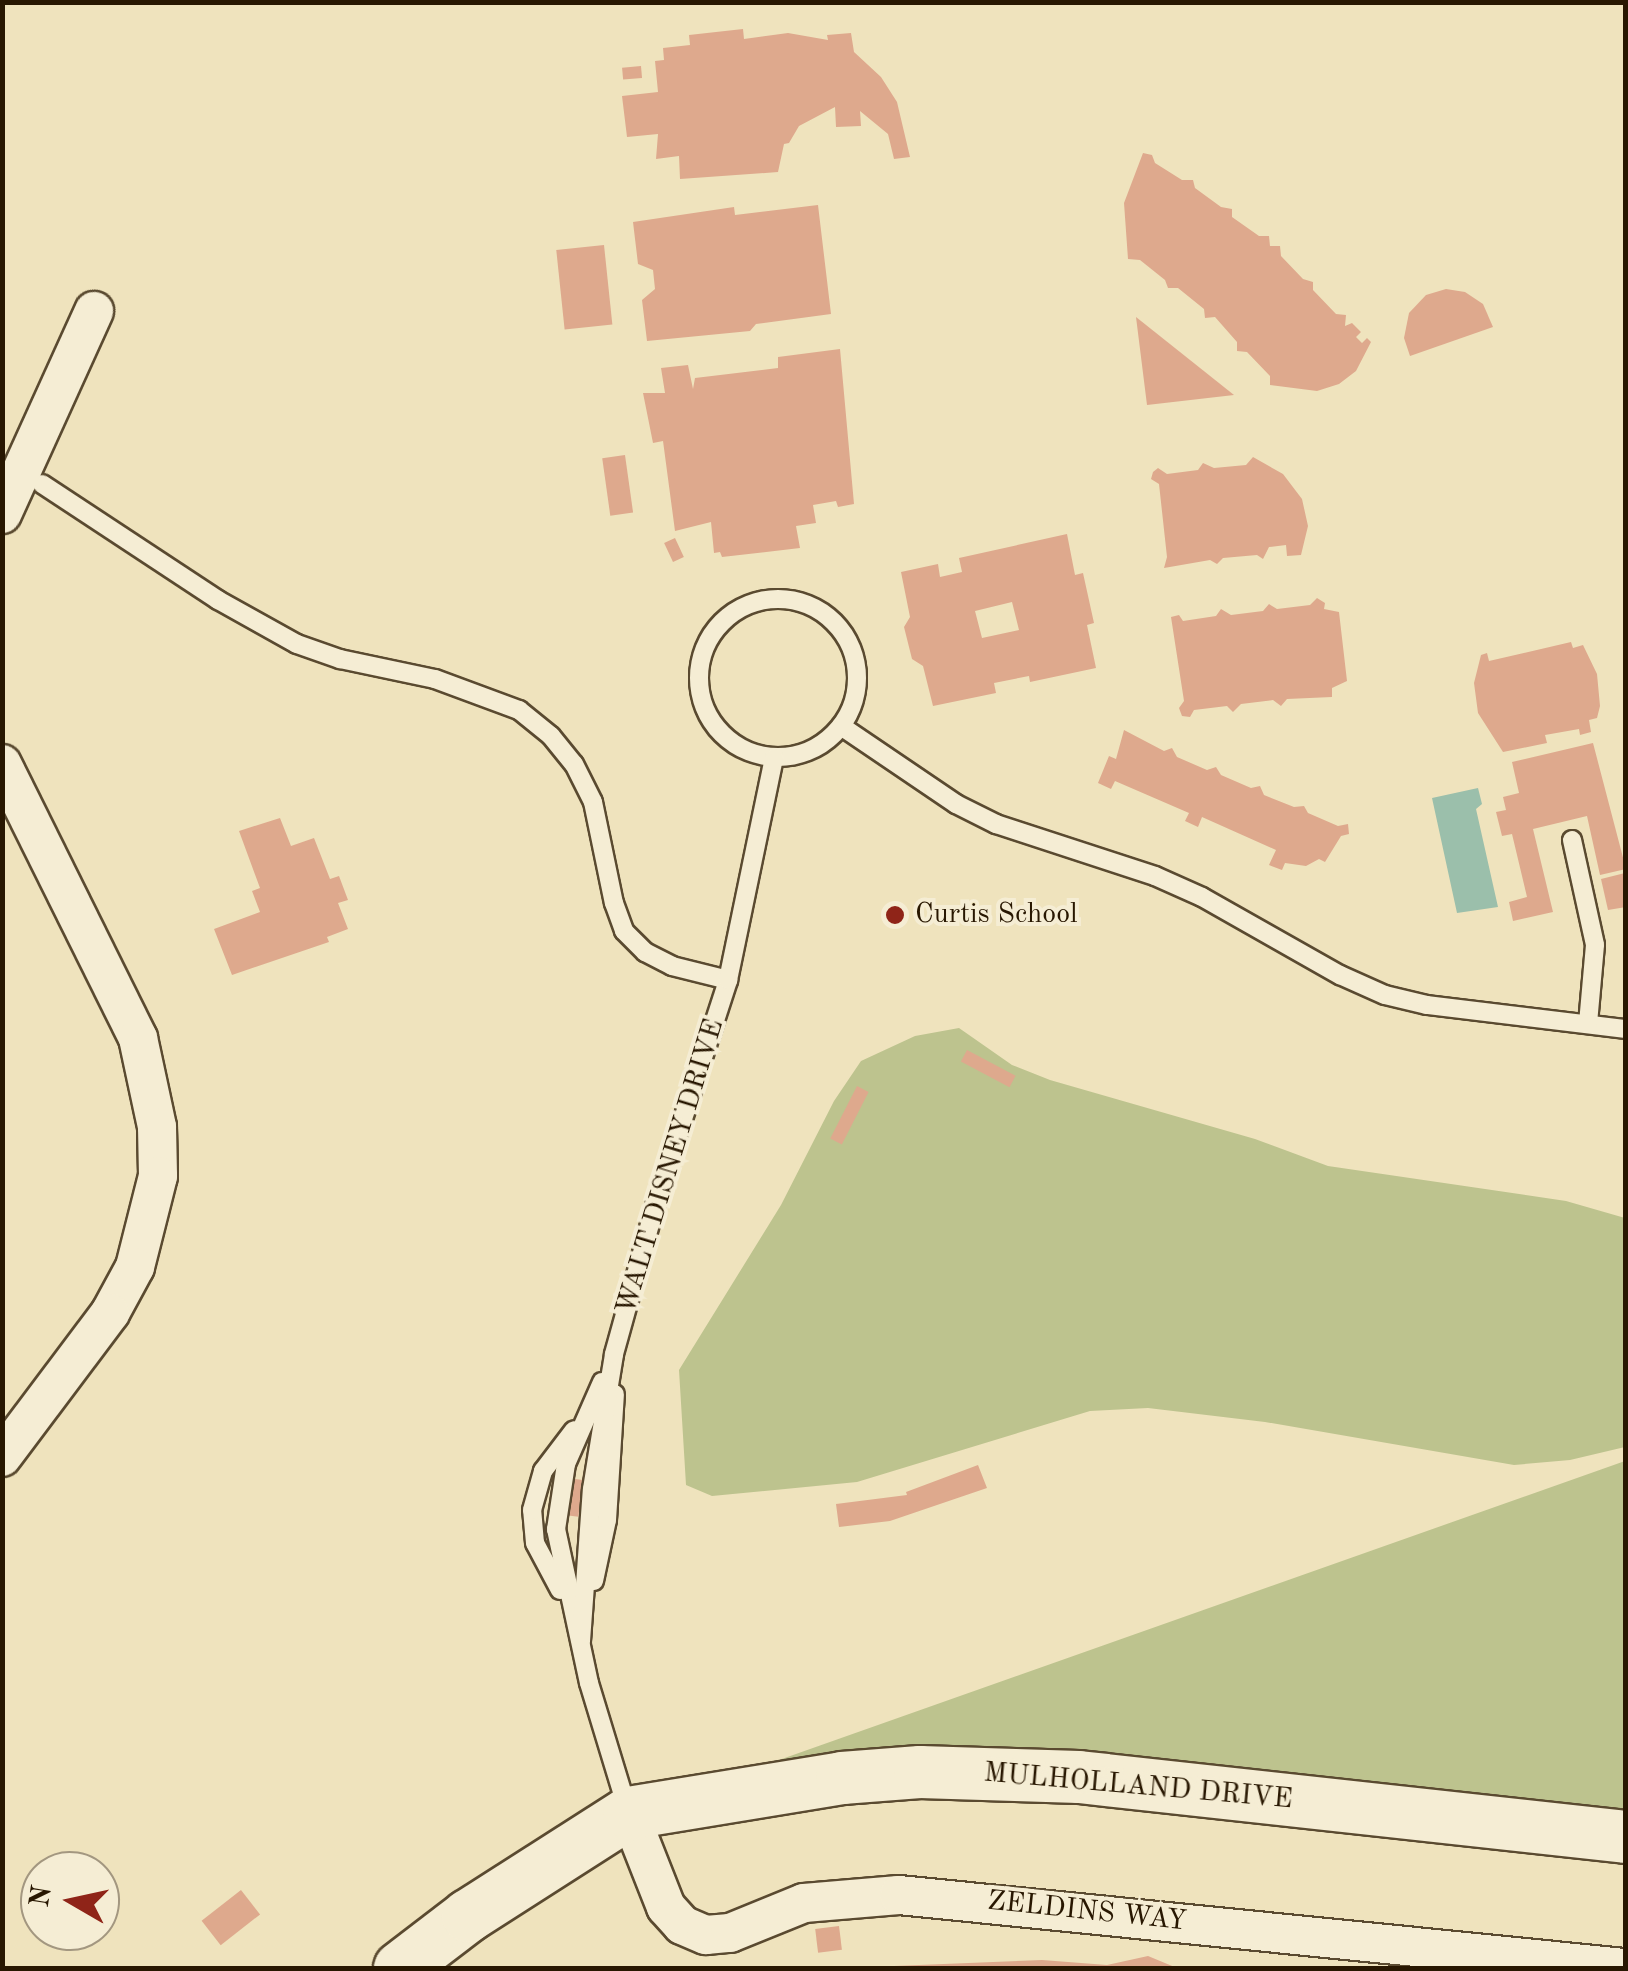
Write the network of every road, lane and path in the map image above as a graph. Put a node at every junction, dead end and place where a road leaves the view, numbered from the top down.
1 (94, 311) dead end
2 (32, 478) junction
3 (2, 514) edge
4 (842, 726) junction
5 (774, 758) junction
6 (2, 764) edge
7 (1572, 840) dead end
8 (728, 980) junction
9 (1588, 1024) junction
10 (1626, 1028) edge
11 (614, 1354) junction
12 (2, 1457) edge
13 (581, 1640) junction
14 (629, 1813) junction
15 (1626, 1837) edge
16 (1470, 1960) edge
17 (1557, 1965) edge
18 (400, 1968) edge
19 (1624, 1968) edge

1 - 2 street
2 - 3 street
2 - 8 lane, WALT DISNEY DRIVE
4 - 5 lane
4 - 5 lane
4 - 9 lane
5 - 8 lane, WALT DISNEY DRIVE
6 - 12 street
7 - 9 lane
8 - 11 lane, WALT DISNEY DRIVE
9 - 10 lane
11 - 13 lane, WALT DISNEY DRIVE
11 - 13 lane, WALT DISNEY DRIVE
13 - 14 lane, WALT DISNEY DRIVE
14 - 15 main road, MULHOLLAND DRIVE
14 - 16 street, ZELDINS WAY
14 - 18 main road, MULHOLLAND DRIVE
16 - 17 street, ZELDINS WAY
17 - 19 street, ZELDINS WAY

